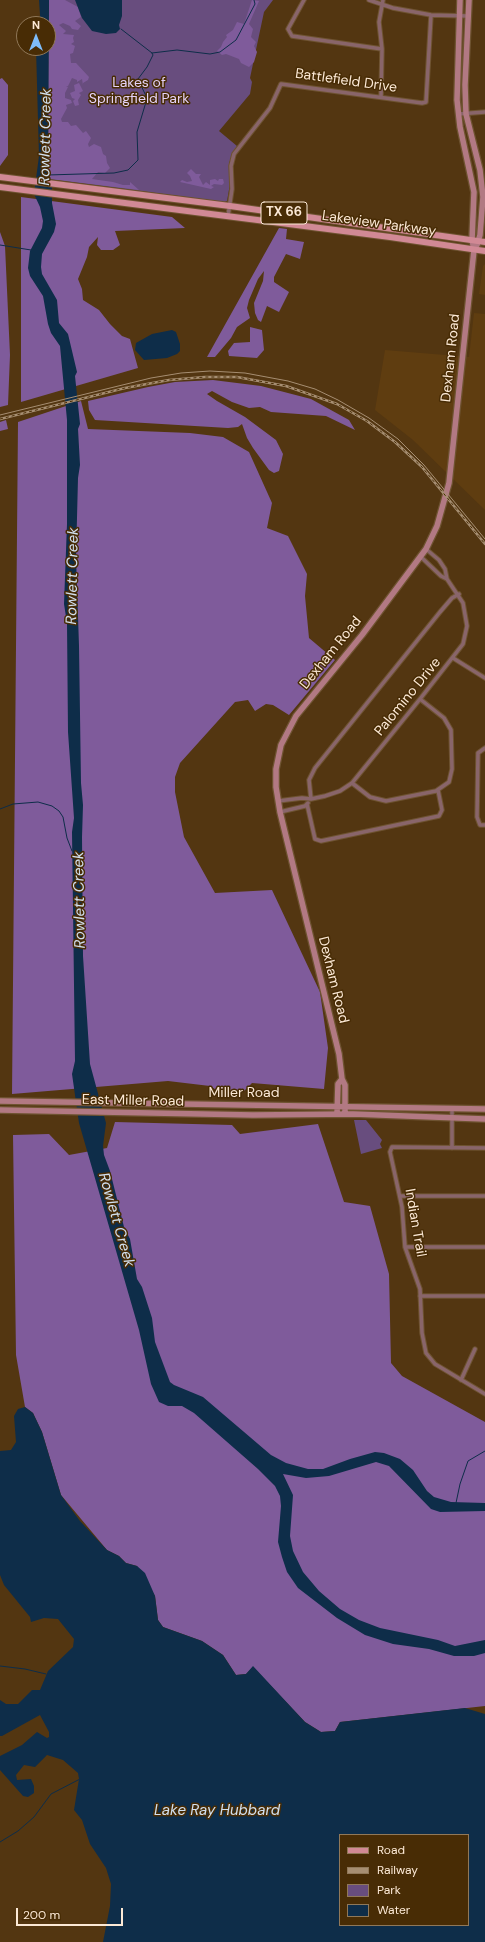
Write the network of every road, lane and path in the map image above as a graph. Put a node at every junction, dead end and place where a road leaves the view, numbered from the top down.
1 (304, 0) edge
2 (369, 0) edge
3 (460, 0) edge
4 (469, 0) edge
5 (382, 2) edge
6 (431, 15) junction
7 (460, 16) junction
8 (468, 16) junction
9 (382, 49) junction
10 (381, 97) junction
11 (485, 112) edge
12 (458, 114) junction
13 (466, 114) junction
14 (0, 177) edge
15 (0, 187) edge
16 (230, 206) junction
17 (228, 216) junction
18 (312, 217) junction
19 (310, 226) junction
20 (472, 240) junction
21 (482, 241) edge
22 (474, 250) junction
23 (485, 251) edge
24 (426, 549) junction
25 (421, 557) junction
26 (447, 579) junction
27 (459, 594) junction
28 (453, 658) junction
29 (485, 678) edge
30 (420, 699) junction
31 (485, 748) edge
32 (352, 783) junction
33 (438, 790) junction
34 (311, 799) junction
35 (278, 801) junction
36 (307, 804) junction
37 (280, 812) junction
38 (485, 825) edge
39 (342, 1079) junction
40 (1, 1102) edge
41 (338, 1106) junction
42 (345, 1106) junction
43 (452, 1109) junction
44 (485, 1109) edge
45 (0, 1110) edge
46 (338, 1114) junction
47 (345, 1114) junction
48 (452, 1118) junction
49 (485, 1119) edge
50 (452, 1148) junction
51 (485, 1148) edge
52 (400, 1196) junction
53 (485, 1196) edge
54 (405, 1247) junction
55 (485, 1247) edge
56 (420, 1296) junction
57 (485, 1296) edge
58 (475, 1349) dead end
59 (461, 1380) junction
60 (485, 1394) edge

1 - 9 street
2 - 5 street
3 - 7 street, Dexham Road
4 - 8 street, Dexham Road
5 - 6 street
5 - 9 street
6 - 7 street
6 - 10 street, Battlefield Drive
7 - 8 street
7 - 12 street, Dexham Road
8 - 13 street, Dexham Road
9 - 10 street
10 - 16 street, Battlefield Drive
11 - 13 street
12 - 13 street
12 - 20 street, Dexham Road
13 - 21 street, Dexham Road
14 - 16 main road, Lakeview Parkway / TX 66
15 - 17 main road, Lakeview Parkway / TX 66
16 - 17 street
16 - 18 main road, Lakeview Parkway / TX 66
17 - 19 main road, Lakeview Parkway / TX 66
18 - 19 main road
18 - 20 main road, Lakeview Parkway / TX 66
19 - 22 main road, Lakeview Parkway / TX 66
20 - 21 main road, Lakeview Parkway / TX 66
20 - 22 street, Dexham Road
21 - 22 street, Dexham Road
22 - 23 main road, Lakeview Parkway / TX 66
22 - 24 street, Dexham Road
24 - 25 street, Dexham Road
24 - 26 street, Palomino Drive
25 - 26 street, Palomino Drive
25 - 35 street, Dexham Road
26 - 27 street, Palomino Drive
27 - 28 street, Palomino Drive
27 - 34 street
28 - 29 street
28 - 30 street, Palomino Drive
30 - 32 street, Palomino Drive
30 - 33 street
31 - 38 street
32 - 33 street
32 - 34 street, Palomino Drive
33 - 36 street
34 - 35 street, Palomino Drive
34 - 36 street
35 - 37 street, Dexham Road
36 - 37 street
37 - 39 street, Dexham Road
39 - 41 street, Dexham Road
39 - 42 street, Dexham Road
40 - 41 street, Miller Road
41 - 42 street, Miller Road
41 - 46 street, Dexham Road
42 - 43 street, Miller Road
42 - 47 street, Dexham Road
43 - 44 street, Miller Road
43 - 48 street
45 - 46 street, East Miller Road
46 - 47 street
47 - 48 street
48 - 49 street
48 - 50 street
50 - 51 street
50 - 52 street, Indian Trail
52 - 53 street
52 - 54 street, Indian Trail
54 - 55 street
54 - 56 street, Indian Trail
56 - 57 street
56 - 59 street, Indian Trail
58 - 59 street
59 - 60 street, Indian Trail

